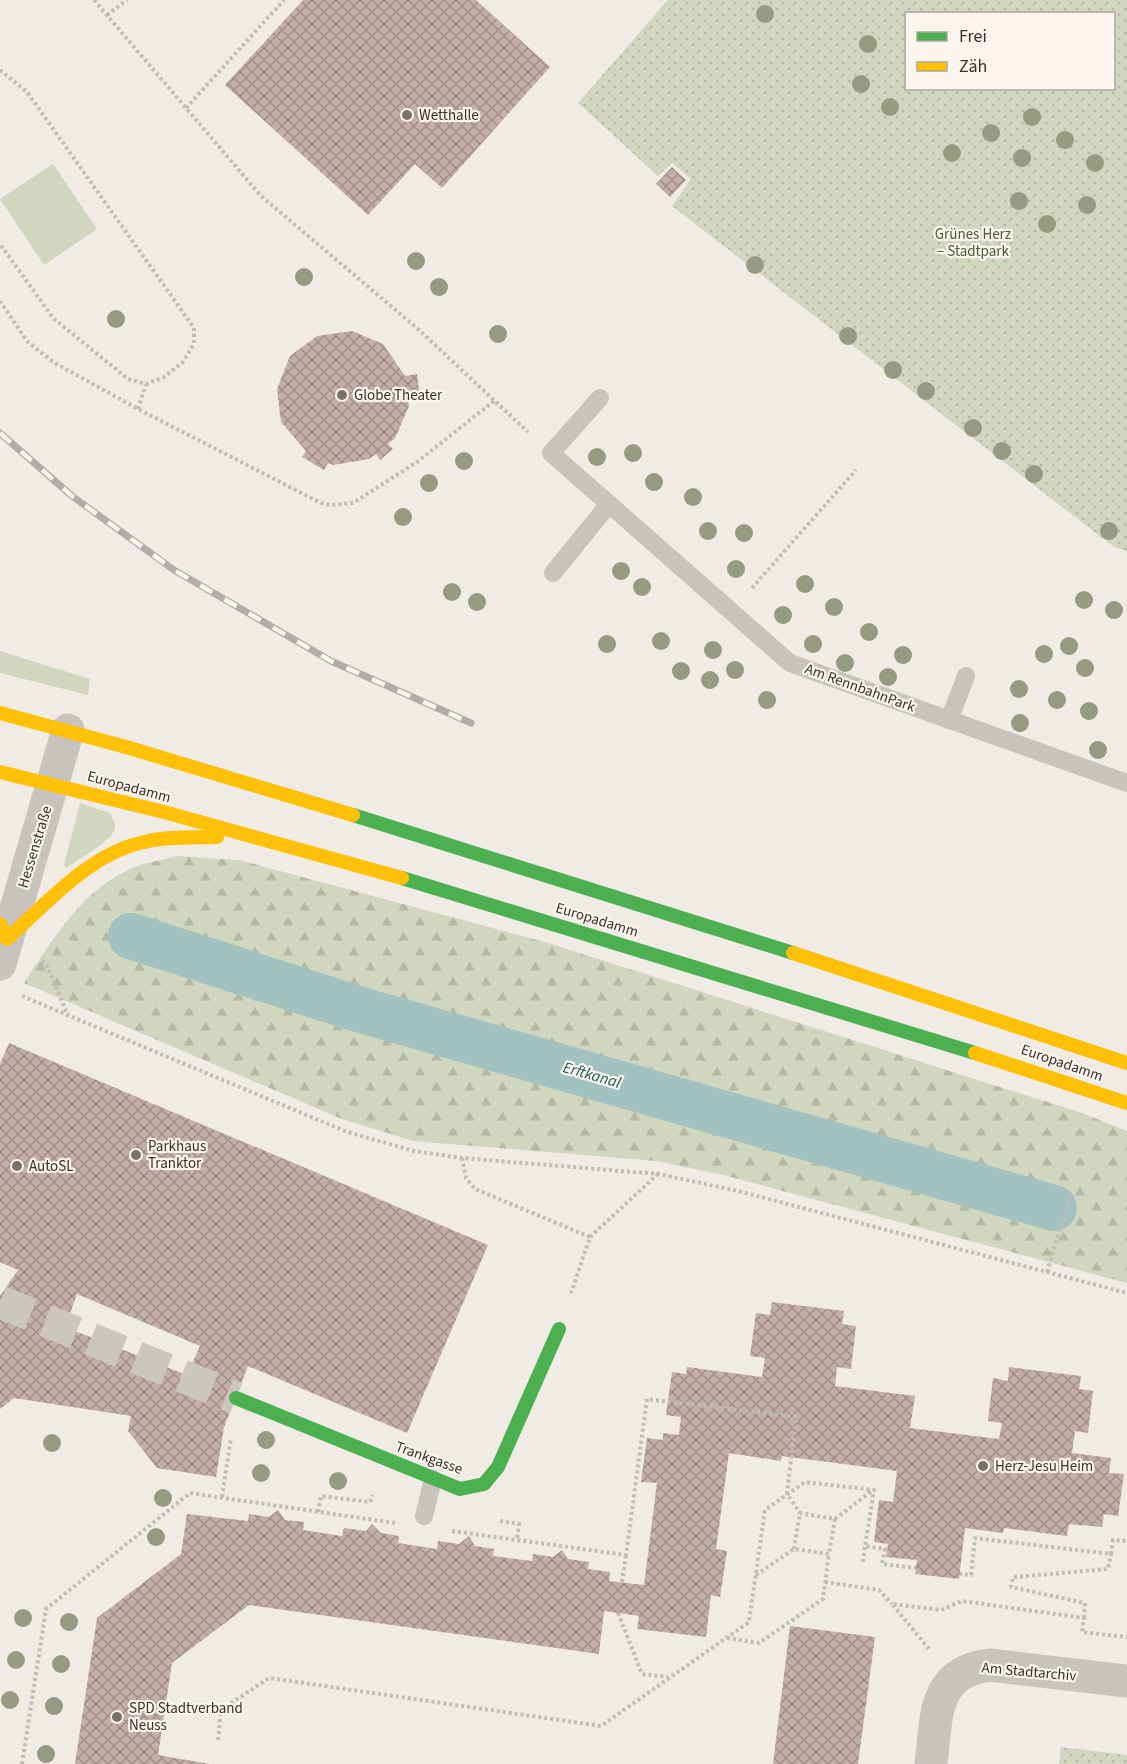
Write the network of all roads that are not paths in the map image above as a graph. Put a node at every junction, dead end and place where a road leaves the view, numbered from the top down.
1 (600, 398) dead end
2 (609, 504) junction
3 (553, 573) dead end
4 (966, 676) dead end
5 (0, 713) edge
6 (949, 720) junction
7 (68, 730) junction
8 (0, 772) edge
9 (1127, 783) edge
10 (53, 784) junction
11 (254, 837) junction
12 (2, 942) edge
13 (1002, 1060) junction
14 (1127, 1063) edge
15 (1127, 1103) edge
16 (1127, 1113) edge
17 (560, 1329) road end
18 (236, 1398) tunnel mouth
19 (433, 1479) junction
20 (424, 1516) dead end
21 (1127, 1681) edge
22 (931, 1764) edge

1 - 2 lane, Am RennbahnPark
2 - 3 lane
2 - 6 lane, Am RennbahnPark
4 - 6 lane
5 - 7 main road, Europadamm
6 - 9 lane, Am RennbahnPark
7 - 10 street, Hessenstraße
7 - 14 main road, Europadamm
8 - 10 main road, Europadamm
10 - 11 main road, Europadamm
10 - 12 street, Hessenstraße
11 - 12 main road
11 - 13 main road, Europadamm
13 - 15 main road, Europadamm
13 - 16 main road
17 - 19 main road, Trankgasse
18 - 19 main road, Trankgasse
19 - 20 lane
21 - 22 street, Am Stadtarchiv

